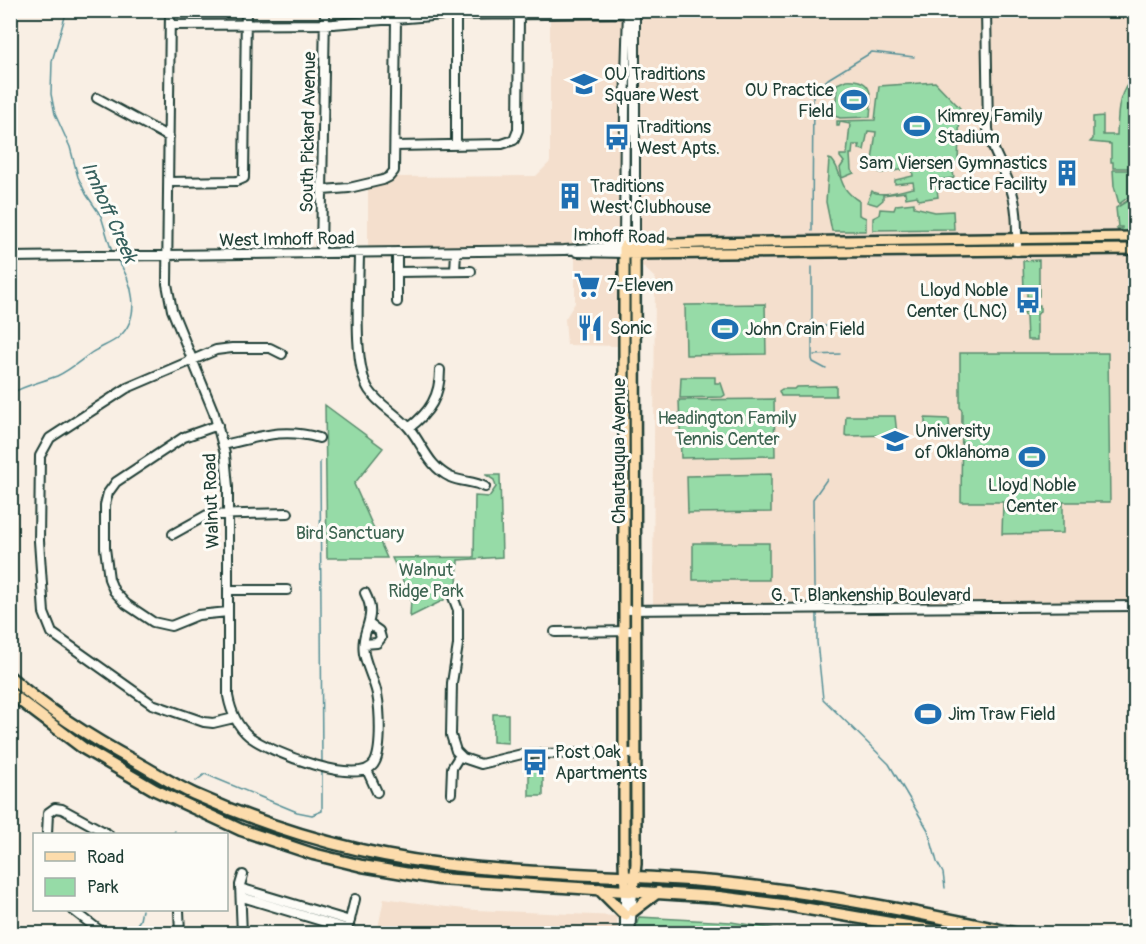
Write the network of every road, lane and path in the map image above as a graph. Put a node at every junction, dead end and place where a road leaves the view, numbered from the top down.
1 (170, 10) edge
2 (246, 10) edge
3 (324, 10) edge
4 (986, 10) edge
5 (631, 12) edge
6 (519, 14) junction
7 (456, 15) junction
8 (396, 20) junction
9 (324, 24) junction
10 (170, 25) junction
11 (246, 25) junction
12 (97, 98) dead end
13 (169, 137) junction
14 (456, 144) junction
15 (395, 146) junction
16 (168, 182) junction
17 (323, 190) junction
18 (1136, 237) edge
19 (1017, 239) junction
20 (1136, 249) edge
21 (564, 250) joint
22 (624, 250) junction
23 (635, 250) junction
24 (1017, 251) junction
25 (397, 252) junction
26 (456, 252) junction
27 (359, 253) junction
28 (321, 254) junction
29 (168, 256) junction
30 (10, 258) edge
31 (455, 271) junction
32 (471, 271) dead end
33 (397, 272) junction
34 (397, 302) dead end
35 (282, 354) dead end
36 (192, 359) junction
37 (440, 370) dead end
38 (218, 424) junction
39 (410, 428) junction
40 (319, 438) dead end
41 (224, 444) junction
42 (485, 487) dead end
43 (228, 513) junction
44 (288, 513) dead end
45 (173, 534) dead end
46 (228, 590) junction
47 (287, 590) dead end
48 (365, 593) dead end
49 (453, 597) dead end
50 (1136, 608) edge
51 (624, 610) junction
52 (635, 610) junction
53 (228, 612) junction
54 (369, 624) junction
55 (624, 631) junction
56 (635, 631) junction
57 (555, 633) dead end
58 (364, 644) junction
59 (11, 678) edge
60 (10, 693) edge
61 (234, 718) junction
62 (624, 753) junction
63 (636, 753) junction
64 (460, 755) junction
65 (367, 770) junction
66 (377, 792) dead end
67 (451, 793) dead end
68 (46, 799) dead end
69 (51, 809) junction
70 (47, 833) edge
71 (106, 833) edge
72 (243, 875) dead end
73 (630, 876) junction
74 (599, 889) junction
75 (629, 890) junction
76 (241, 892) junction
77 (658, 892) junction
78 (355, 899) dead end
79 (76, 911) edge
80 (179, 911) edge
81 (629, 913) junction
82 (348, 928) edge
83 (104, 933) edge
84 (180, 933) edge
85 (242, 933) edge
86 (625, 933) edge
87 (630, 933) edge
88 (954, 933) edge
89 (1018, 933) edge

1 - 10 street, Walnut Road
2 - 11 street
3 - 9 street, South Pickard Avenue
4 - 19 street
5 - 6 street
5 - 22 street, Chautauqua Avenue
5 - 23 street, Chautauqua Avenue
6 - 7 street
6 - 14 street
7 - 8 street
7 - 14 street
8 - 9 street
8 - 15 street
9 - 11 street
9 - 17 street, South Pickard Avenue
10 - 11 street
10 - 13 street, Walnut Road
11 - 16 street
12 - 13 street
13 - 16 street, Walnut Road
14 - 15 street
15 - 17 street
16 - 29 street, Walnut Road
17 - 28 street, South Pickard Avenue
18 - 19 main road, Imhoff Road
19 - 23 main road, Imhoff Road
19 - 24 street
20 - 24 main road, Imhoff Road
21 - 22 street, Imhoff Road
21 - 26 street, West Imhoff Road
22 - 23 main road, Imhoff Road
22 - 51 main road, Chautauqua Avenue
23 - 24 main road, Imhoff Road
23 - 52 main road, Chautauqua Avenue
25 - 26 street, West Imhoff Road
25 - 27 street, West Imhoff Road
25 - 33 street
26 - 31 street
27 - 28 street, West Imhoff Road
27 - 39 street
28 - 29 street, West Imhoff Road
29 - 30 street, West Imhoff Road
29 - 36 street, Walnut Road
31 - 32 street
31 - 33 street
33 - 34 street
35 - 36 street
36 - 38 street, Walnut Road
36 - 61 street
37 - 39 street
38 - 41 street, Walnut Road
38 - 53 street
39 - 42 street
40 - 41 street
41 - 43 street, Walnut Road
43 - 44 street
43 - 45 street
43 - 46 street, Walnut Road
46 - 47 street
46 - 53 street, Walnut Road
48 - 54 street
49 - 64 street
50 - 52 street, G. T. Blankenship Boulevard
51 - 52 street, G. T. Blankenship Boulevard
51 - 55 main road, Chautauqua Avenue
52 - 56 main road, Chautauqua Avenue
53 - 61 street, Walnut Road
54 - 58 street
54 - 58 street
55 - 56 street
55 - 57 street
55 - 62 main road, Chautauqua Avenue
56 - 63 main road, Chautauqua Avenue
58 - 65 street
59 - 73 highway
60 - 74 highway
61 - 65 street, Walnut Road
62 - 63 street
62 - 64 street
62 - 73 main road, Chautauqua Avenue
63 - 73 main road, Chautauqua Avenue
64 - 67 street
65 - 66 street
68 - 69 street
69 - 70 street
69 - 71 street
72 - 76 street
73 - 75 main road, Chautauqua Avenue
73 - 89 highway
74 - 75 highway
74 - 81 highway
75 - 77 highway
75 - 81 street
76 - 82 street
76 - 85 street
77 - 81 highway
77 - 88 highway
78 - 82 street
79 - 83 street
80 - 84 street
81 - 86 street
81 - 87 street

